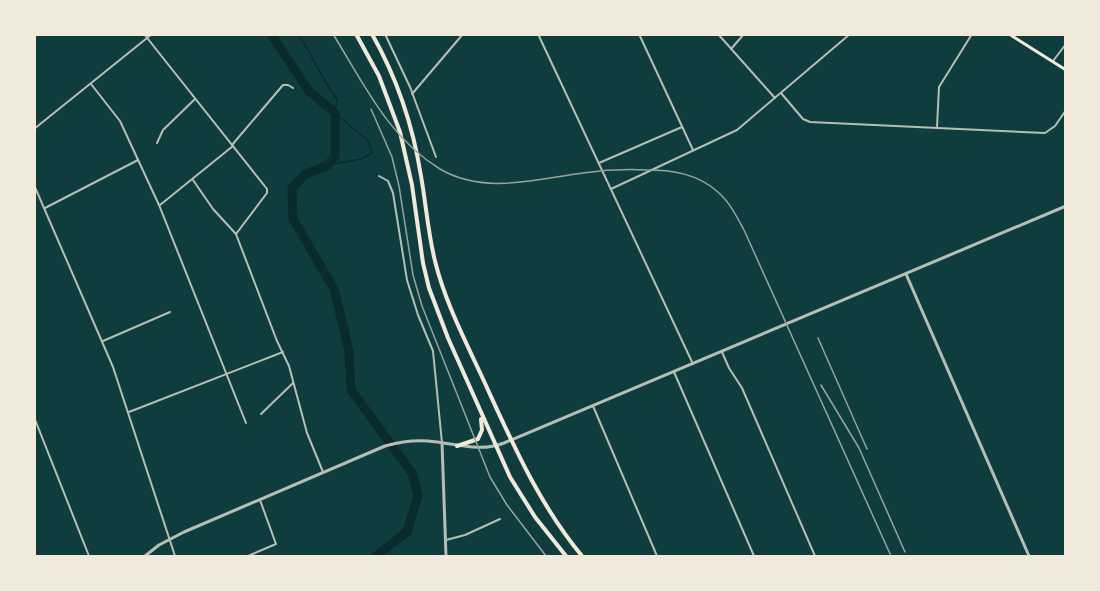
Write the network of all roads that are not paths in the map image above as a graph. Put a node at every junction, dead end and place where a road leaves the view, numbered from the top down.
1 (144, 34) edge
2 (152, 34) edge
3 (356, 34) edge
4 (372, 34) edge
5 (386, 34) edge
6 (463, 34) edge
7 (538, 34) edge
8 (639, 34) edge
9 (718, 34) edge
10 (744, 34) edge
11 (850, 34) edge
12 (972, 34) edge
13 (1009, 34) edge
14 (147, 38) junction
15 (1065, 44) edge
16 (731, 49) junction
17 (1052, 62) junction
18 (1065, 70) edge
19 (91, 84) junction
20 (293, 88) dead end
21 (781, 93) junction
22 (412, 94) junction
23 (195, 99) junction
24 (775, 99) junction
25 (1065, 110) edge
26 (682, 127) junction
27 (937, 128) junction
28 (34, 129) edge
29 (157, 143) dead end
30 (232, 146) junction
31 (693, 150) junction
32 (435, 158) dead end
33 (138, 160) junction
34 (599, 164) junction
35 (379, 176) dead end
36 (192, 179) junction
37 (34, 184) edge
38 (611, 189) junction
39 (159, 205) junction
40 (1065, 206) edge
41 (45, 208) junction
42 (236, 234) junction
43 (906, 274) junction
44 (170, 312) dead end
45 (102, 341) junction
46 (283, 352) junction
47 (722, 352) junction
48 (693, 364) junction
49 (674, 372) junction
50 (227, 375) junction
51 (294, 382) junction
52 (592, 406) junction
53 (479, 409) junction
54 (129, 413) junction
55 (261, 414) dead end
56 (34, 417) edge
57 (246, 423) dead end
58 (511, 441) junction
59 (442, 443) junction
60 (457, 446) junction
61 (495, 447) junction
62 (323, 472) junction
63 (260, 499) junction
64 (500, 519) dead end
65 (169, 539) junction
66 (446, 540) junction
67 (89, 556) edge
68 (145, 556) edge
69 (175, 556) edge
70 (248, 556) edge
71 (446, 556) edge
72 (566, 556) edge
73 (582, 556) edge
74 (657, 556) edge
75 (754, 556) edge
76 (815, 556) edge
77 (1029, 556) edge

1 - 14 street
2 - 14 street
3 - 53 highway
4 - 58 highway
5 - 22 street
6 - 22 street
7 - 34 street
8 - 26 street
9 - 16 street
10 - 16 street
11 - 21 street
12 - 27 street
13 - 17 main road
14 - 19 street
14 - 23 street
15 - 17 street
16 - 24 street
17 - 18 main road
19 - 28 street
19 - 33 street
20 - 30 street
21 - 24 street
21 - 27 street
22 - 32 street
23 - 29 street
23 - 30 street
24 - 31 street
25 - 27 street
26 - 31 street
26 - 34 street
30 - 36 street
30 - 42 street
31 - 38 street
33 - 39 street
33 - 41 street
34 - 38 street
35 - 59 street
36 - 39 street
36 - 42 street
37 - 41 street
38 - 48 street
39 - 50 street
40 - 43 street
41 - 45 street
42 - 46 street
43 - 47 street
43 - 77 street
44 - 45 street
45 - 54 street
46 - 50 street
46 - 51 street
47 - 48 street
47 - 76 street
48 - 49 street
49 - 52 street
49 - 75 street
50 - 54 street
50 - 57 street
51 - 55 street
51 - 62 street
52 - 58 street
52 - 74 street
53 - 60 highway
53 - 61 highway
54 - 65 street
56 - 67 street
58 - 61 street
58 - 73 highway
59 - 60 street
59 - 62 street
59 - 66 street
60 - 61 street
61 - 72 highway
62 - 63 street
63 - 65 street
63 - 70 street
64 - 66 street
65 - 68 street
65 - 69 street
66 - 71 street

